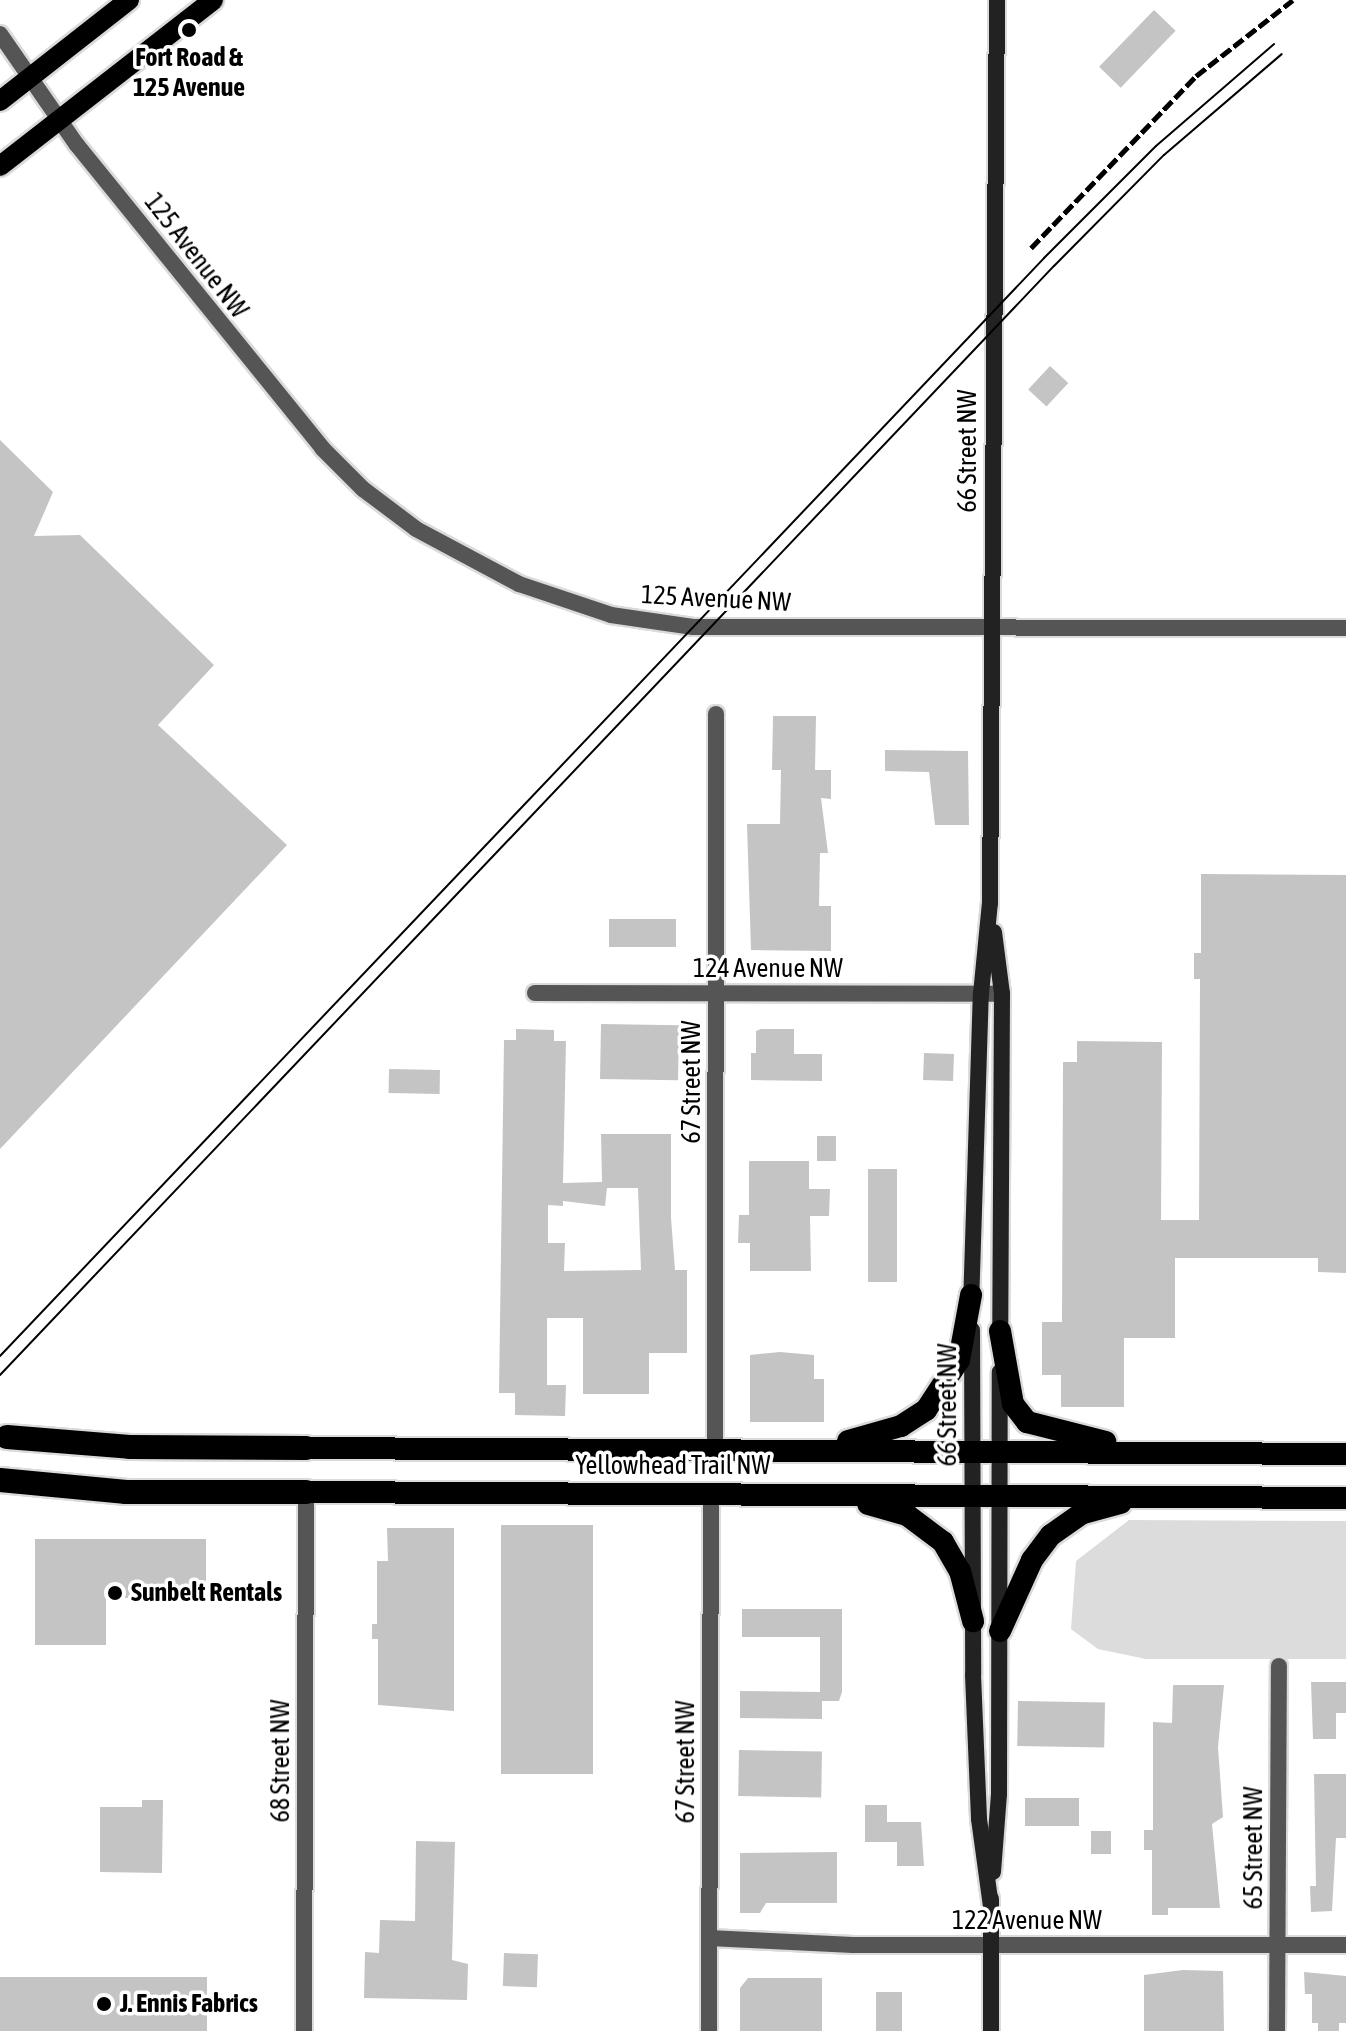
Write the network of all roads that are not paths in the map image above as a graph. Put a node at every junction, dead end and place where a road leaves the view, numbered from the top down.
1 (129, 0) edge
2 (213, 0) edge
3 (997, 0) edge
4 (0, 34) edge
5 (32, 76) junction
6 (0, 101) edge
7 (60, 119) junction
8 (0, 166) edge
9 (992, 628) junction
10 (1346, 628) edge
11 (716, 714) dead end
12 (990, 903) junction
13 (535, 993) dead end
14 (716, 993) junction
15 (981, 994) junction
16 (1002, 994) junction
17 (971, 1295) junction
18 (1000, 1331) junction
19 (7, 1437) dead end
20 (823, 1447) junction
21 (306, 1448) joint
22 (715, 1449) junction
23 (972, 1451) junction
24 (1000, 1451) junction
25 (1167, 1453) junction
26 (1346, 1454) edge
27 (0, 1480) edge
28 (306, 1492) junction
29 (711, 1494) junction
30 (820, 1495) junction
31 (973, 1495) junction
32 (999, 1495) junction
33 (1145, 1497) junction
34 (1346, 1498) edge
35 (973, 1621) junction
36 (1000, 1631) junction
37 (1279, 1666) dead end
38 (991, 1907) junction
39 (709, 1938) junction
40 (991, 1945) junction
41 (1278, 1945) junction
42 (1346, 1945) edge
43 (304, 2031) edge
44 (709, 2031) edge
45 (991, 2031) edge
46 (1277, 2031) edge

1 - 5 main road
2 - 7 main road
3 - 9 main road, 66 Street NW
4 - 5 street, 125 Avenue NW
5 - 6 main road
5 - 7 street, 125 Avenue NW
7 - 8 main road
7 - 9 street, 125 Avenue NW
9 - 10 street, 125 Avenue NW
9 - 12 main road, 66 Street NW
11 - 14 street, 67 Street NW
12 - 15 main road, 66 Street NW
12 - 16 main road, 66 Street NW
13 - 14 street, 124 Avenue NW
14 - 15 street, 124 Avenue NW
14 - 22 street, 67 Street NW
15 - 16 street, 124 Avenue NW
15 - 17 main road, 66 Street NW
16 - 18 main road, 66 Street NW
17 - 20 highway
17 - 23 main road, 66 Street NW
18 - 24 main road, 66 Street NW
18 - 25 highway
19 - 21 highway, Yellowhead Trail NW
20 - 22 highway, Yellowhead Trail NW
20 - 23 highway, Yellowhead Trail NW
21 - 22 highway, Yellowhead Trail NW
23 - 24 highway, Yellowhead Trail NW
23 - 31 main road, 66 Street NW
24 - 25 highway, Yellowhead Trail NW
24 - 32 main road, 66 Street NW
25 - 26 highway, Yellowhead Trail NW
27 - 28 highway, Yellowhead Trail NW
28 - 29 highway, Yellowhead Trail NW
28 - 43 street, 68 Street NW
29 - 30 highway, Yellowhead Trail NW
29 - 39 street, 67 Street NW
30 - 31 highway, Yellowhead Trail NW
30 - 35 highway
31 - 32 highway, Yellowhead Trail NW
31 - 35 main road, 66 Street NW
32 - 33 highway, Yellowhead Trail NW
32 - 36 main road, 66 Street NW
33 - 34 highway, Yellowhead Trail NW
33 - 36 highway
35 - 38 main road, 66 Street NW
36 - 38 main road, 66 Street NW
37 - 41 street, 65 Street NW
38 - 40 main road, 66 Street NW
39 - 40 street, 122 Avenue NW
39 - 44 street, 67 Street NW
40 - 41 street, 122 Avenue NW
40 - 45 main road, 66 Street NW
41 - 42 street, 122 Avenue NW
41 - 46 street, 65 Street NW

